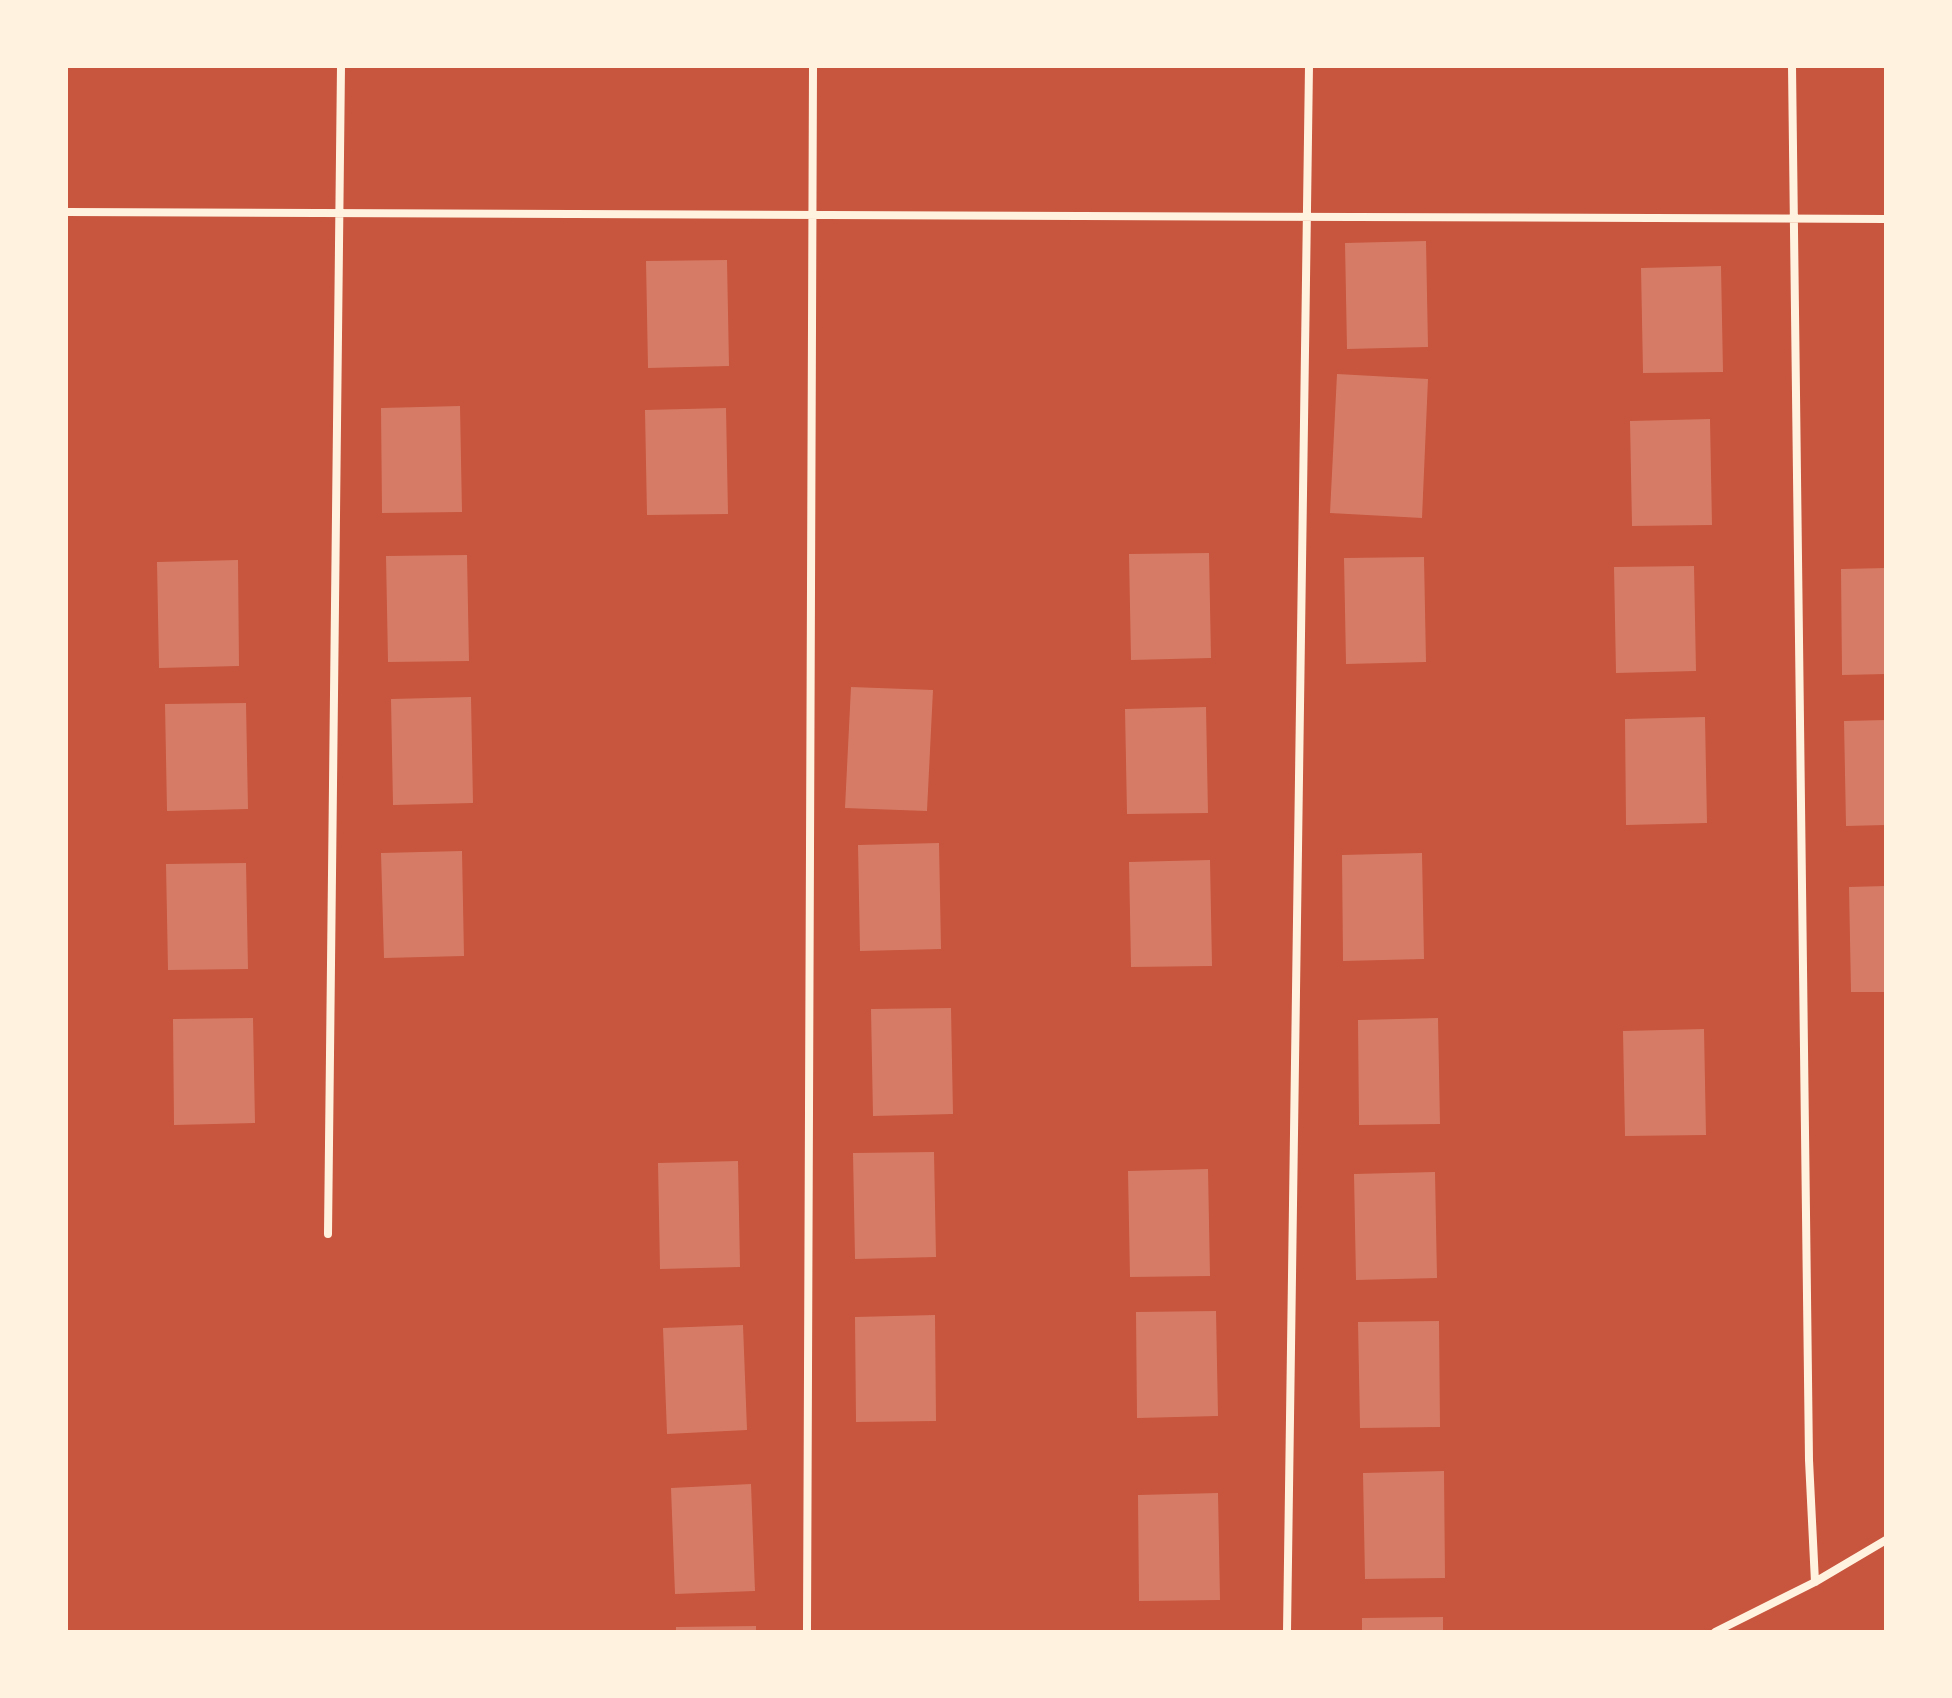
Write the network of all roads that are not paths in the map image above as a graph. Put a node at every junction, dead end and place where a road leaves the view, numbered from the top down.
1 (341, 66) edge
2 (813, 66) edge
3 (1309, 66) edge
4 (1792, 66) edge
5 (66, 212) edge
6 (338, 214) junction
7 (812, 215) junction
8 (1307, 217) junction
9 (1794, 219) junction
10 (1886, 219) edge
11 (328, 1234) dead end
12 (1886, 1540) edge
13 (1815, 1582) junction
14 (807, 1632) edge
15 (1287, 1632) edge
16 (1715, 1632) edge

1 - 6 street
2 - 7 street
3 - 8 street
4 - 9 street
5 - 6 street
6 - 7 street
6 - 11 street
7 - 8 street
7 - 14 street
8 - 9 street
8 - 15 street
9 - 10 street
9 - 13 street
12 - 13 street
13 - 16 street

